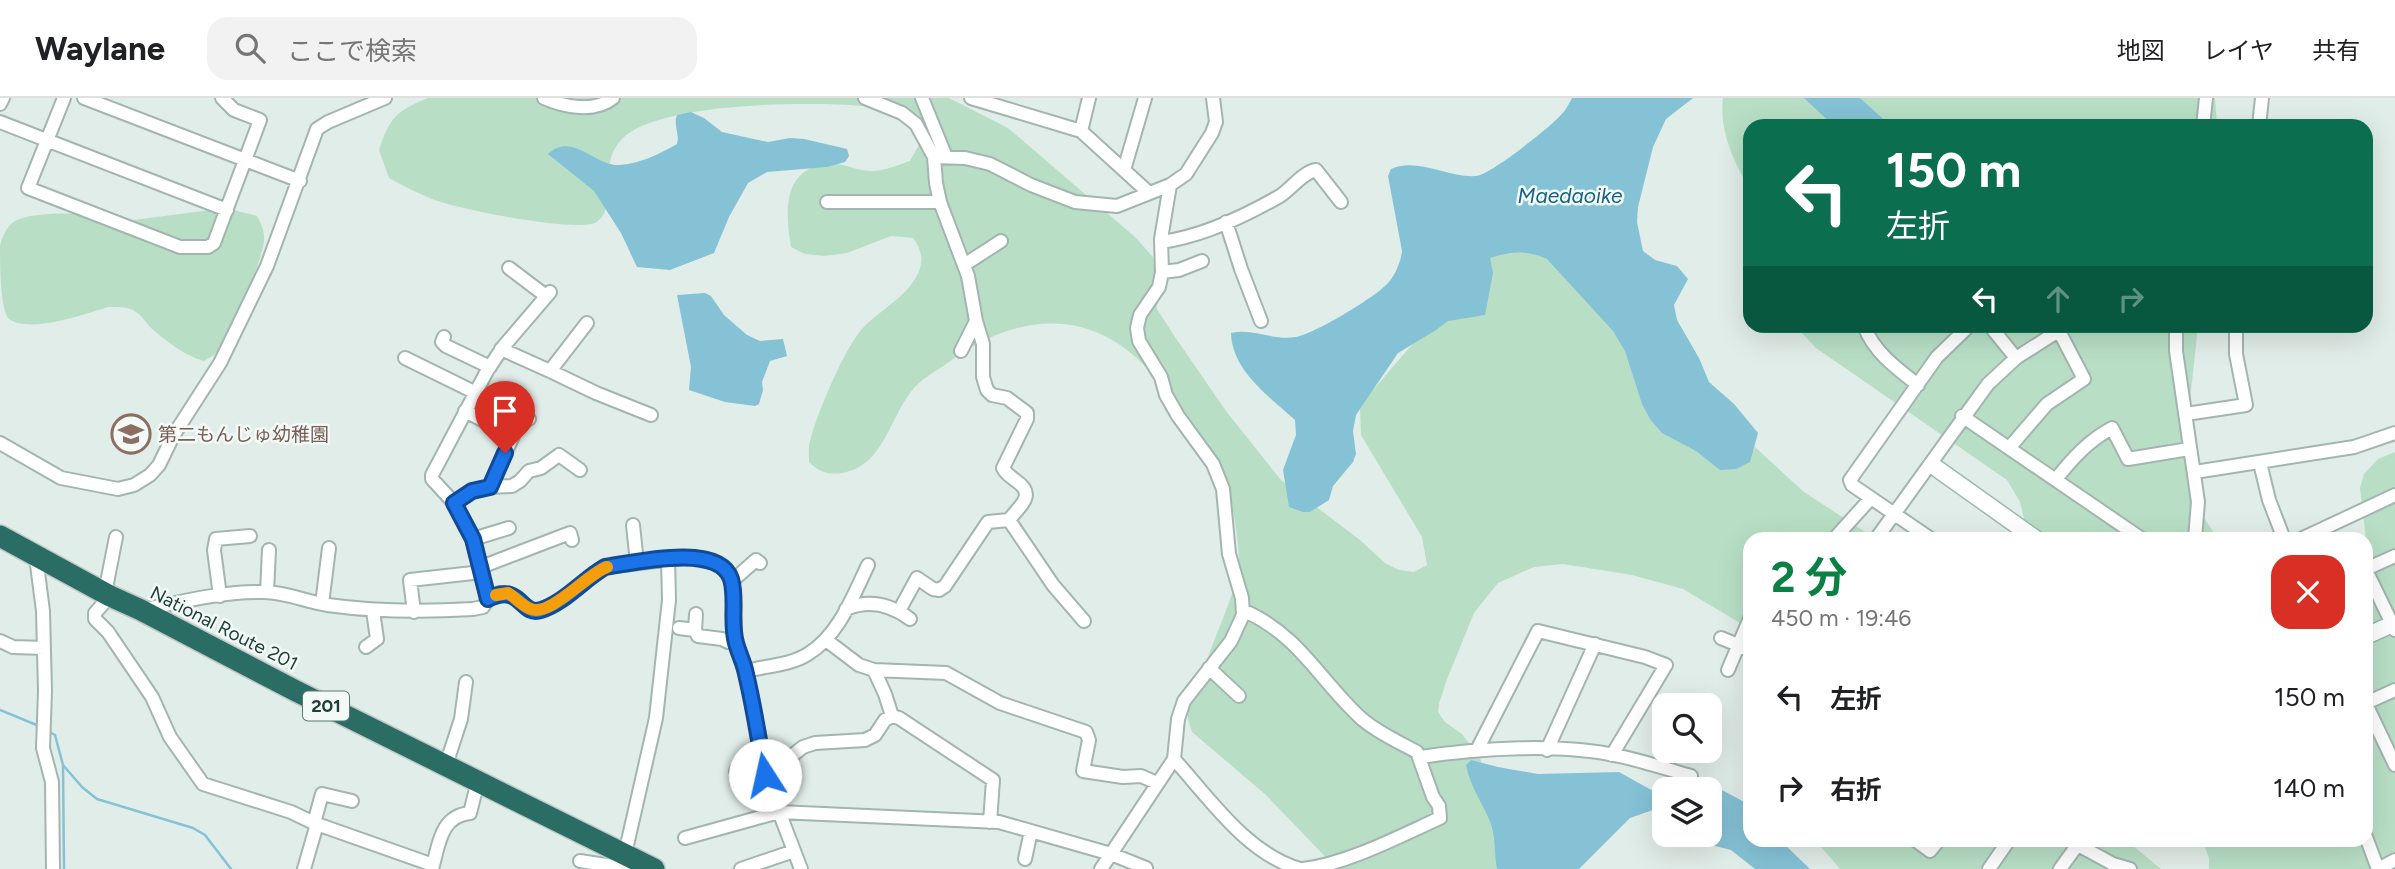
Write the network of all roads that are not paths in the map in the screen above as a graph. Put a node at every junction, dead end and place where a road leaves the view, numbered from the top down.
1 (3, 98) edge
2 (64, 98) edge
3 (84, 98) edge
4 (222, 98) edge
5 (385, 98) edge
6 (544, 98) edge
7 (612, 98) edge
8 (865, 98) edge
9 (922, 98) edge
10 (971, 98) edge
11 (1089, 98) edge
12 (1145, 98) edge
13 (1213, 98) edge
14 (2206, 98) edge
15 (2262, 98) edge
16 (556, 101) edge
17 (364, 103) edge
18 (0, 104) edge
19 (2204, 119) edge
20 (2260, 119) edge
21 (0, 122) edge
22 (1081, 131) junction
23 (46, 140) junction
24 (940, 157) junction
25 (246, 159) junction
26 (1124, 170) junction
27 (300, 181) junction
28 (1170, 185) junction
29 (1149, 192) junction
30 (827, 202) dead end
31 (940, 202) junction
32 (1341, 202) dead end
33 (227, 210) junction
34 (1226, 222) junction
35 (1001, 241) dead end
36 (1161, 242) junction
37 (1202, 261) dead end
38 (964, 265) junction
39 (509, 268) dead end
40 (1162, 272) junction
41 (976, 321) junction
42 (1261, 321) dead end
43 (587, 323) dead end
44 (1866, 333) edge
45 (1962, 333) edge
46 (1996, 333) edge
47 (2053, 333) edge
48 (2065, 333) edge
49 (2176, 333) edge
50 (2236, 333) edge
51 (444, 337) dead end
52 (501, 349) junction
53 (961, 351) dead end
54 (405, 358) dead end
55 (2016, 358) junction
56 (490, 367) junction
57 (550, 371) junction
58 (1918, 385) junction
59 (475, 392) junction
60 (465, 411) junction
61 (514, 412) junction
62 (2186, 414) junction
63 (651, 415) dead end
64 (1962, 416) junction
65 (529, 419) dead end
66 (505, 432) junction
67 (2395, 433) edge
68 (0, 443) edge
69 (2009, 449) junction
70 (2189, 449) junction
71 (2260, 463) junction
72 (1932, 465) junction
73 (580, 470) dead end
74 (2195, 472) junction
75 (2056, 479) junction
76 (490, 487) junction
77 (2395, 495) edge
78 (1871, 498) junction
79 (454, 503) junction
80 (1894, 513) junction
81 (1009, 520) junction
82 (633, 525) dead end
83 (509, 528) dead end
84 (1840, 532) edge
85 (1881, 532) edge
86 (1921, 532) edge
87 (2026, 532) edge
88 (2132, 532) edge
89 (2196, 532) edge
90 (2281, 532) edge
91 (2316, 532) edge
92 (570, 533) dead end
93 (0, 536) edge
94 (250, 536) dead end
95 (116, 537) dead end
96 (473, 539) junction
97 (329, 548) dead end
98 (270, 550) dead end
99 (2395, 556) edge
100 (36, 557) junction
101 (668, 559) junction
102 (637, 563) junction
103 (760, 563) dead end
104 (869, 565) dead end
105 (2373, 567) edge
106 (481, 569) junction
107 (732, 582) junction
108 (2373, 584) edge
109 (267, 592) junction
110 (107, 595) junction
111 (220, 596) junction
112 (488, 599) junction
113 (322, 604) junction
114 (846, 609) junction
115 (141, 610) junction
116 (373, 611) junction
117 (899, 611) junction
118 (414, 612) junction
119 (696, 614) dead end
120 (1243, 615) junction
121 (910, 619) dead end
122 (1084, 621) dead end
123 (734, 625) junction
124 (2394, 626) edge
125 (679, 628) dead end
126 (695, 630) junction
127 (2373, 634) edge
128 (1721, 638) dead end
129 (826, 640) junction
130 (0, 641) edge
131 (729, 642) junction
132 (1595, 644) junction
133 (366, 647) dead end
134 (44, 648) junction
135 (1743, 648) edge
136 (1743, 649) edge
137 (740, 656) junction
138 (1209, 668) junction
139 (874, 670) junction
140 (1728, 670) dead end
141 (746, 671) junction
142 (466, 682) dead end
143 (2395, 690) edge
144 (1239, 696) dead end
145 (2373, 700) edge
146 (892, 716) junction
147 (2373, 718) edge
148 (1476, 750) junction
149 (1547, 750) junction
150 (1612, 755) junction
151 (1420, 757) junction
152 (1174, 759) junction
153 (446, 765) junction
154 (763, 765) junction
155 (2395, 765) edge
156 (736, 771) dead end
157 (1691, 776) dead end
158 (478, 781) junction
159 (1157, 783) junction
160 (352, 800) dead end
161 (779, 812) junction
162 (990, 822) junction
163 (315, 824) junction
164 (1031, 831) junction
165 (685, 838) dead end
166 (2004, 847) edge
167 (2075, 847) edge
168 (2087, 847) edge
169 (2370, 847) edge
170 (794, 851) junction
171 (1111, 854) junction
172 (1025, 859) dead end
173 (2395, 860) edge
174 (580, 862) dead end
175 (625, 864) edge
176 (432, 867) edge
177 (1146, 867) edge
178 (52, 869) edge
179 (304, 869) edge
180 (654, 869) edge
181 (741, 869) edge
182 (801, 869) edge
183 (1101, 869) edge
184 (1301, 869) edge
185 (1989, 869) edge
186 (2060, 869) edge
187 (2130, 869) edge
188 (2378, 869) edge

1 - 18 street
2 - 23 street
3 - 25 street
4 - 25 street
5 - 17 street
6 - 16 street
7 - 16 street
8 - 24 street
9 - 24 street
10 - 22 street
11 - 22 street
12 - 26 street
13 - 28 street
14 - 19 street
15 - 20 street
17 - 27 street
21 - 23 street
22 - 26 street
23 - 33 street
23 - 33 street
24 - 29 street
24 - 31 street
25 - 27 street
25 - 33 street
26 - 29 street
27 - 68 street
28 - 29 street
28 - 36 street
30 - 31 street
31 - 38 street
32 - 34 street
34 - 36 street
34 - 42 street
35 - 38 street
36 - 40 street
37 - 40 street
38 - 41 street
39 - 52 street
40 - 120 street
41 - 53 street
41 - 81 street
43 - 57 street
44 - 58 street
45 - 58 street
46 - 55 street
47 - 55 street
48 - 69 street
49 - 62 street
50 - 62 street
51 - 56 street
52 - 56 street
52 - 57 street
54 - 59 street
55 - 64 street
56 - 59 street
57 - 63 street
58 - 78 street
59 - 60 street
59 - 61 street
60 - 66 street
60 - 79 street
61 - 65 street
61 - 66 street
62 - 70 street
64 - 69 street
64 - 72 street
66 - 76 street
67 - 71 street
69 - 75 street
70 - 74 street
70 - 75 street
71 - 74 street
71 - 90 street
72 - 80 street
72 - 87 street
73 - 76 street
74 - 89 street
75 - 88 street
76 - 79 street
77 - 91 street
78 - 80 street
78 - 84 street
79 - 96 street
80 - 85 street
80 - 86 street
81 - 117 street
81 - 122 street
82 - 102 street
83 - 96 street
92 - 106 street
93 - 100 highway, National Route 201 / 201
94 - 111 street
95 - 110 street
96 - 106 street
97 - 113 street
98 - 109 street
99 - 105 street
100 - 110 highway, National Route 201 / 201
100 - 134 street
101 - 102 street
101 - 107 street
101 - 175 street
102 - 112 street
103 - 107 street
104 - 114 street
106 - 112 street
106 - 118 street
107 - 123 street
108 - 124 street
109 - 111 street
109 - 113 street
110 - 115 highway, National Route 201 / 201
110 - 163 street
111 - 115 street
112 - 118 street
113 - 116 street
114 - 117 street
114 - 129 street
115 - 153 highway, National Route 201 / 201
116 - 118 street
116 - 133 street
117 - 121 street
119 - 126 street
120 - 138 street
120 - 151 street
123 - 131 street
123 - 137 street
124 - 127 street
125 - 126 street
126 - 131 street
128 - 135 street
129 - 139 street
129 - 141 street
130 - 134 street
131 - 137 street
132 - 148 street
132 - 149 street
132 - 150 street
134 - 178 street
136 - 140 street
137 - 141 street
138 - 144 street
138 - 152 street
139 - 146 street
139 - 159 street
141 - 154 street
142 - 153 street
143 - 145 street
146 - 154 street
146 - 162 street
147 - 155 street
148 - 149 street
148 - 151 street
149 - 150 street
150 - 157 street
151 - 184 street
152 - 159 street
152 - 184 street
153 - 158 highway, National Route 201 / 201
154 - 156 street
154 - 161 street
158 - 175 highway, National Route 201 / 201
158 - 176 street
159 - 171 street
160 - 163 street
161 - 162 street
161 - 165 street
161 - 170 street
162 - 164 street
163 - 176 street
163 - 179 street
164 - 171 street
164 - 172 street
166 - 185 street
167 - 186 street
168 - 187 street
169 - 188 street
170 - 181 street
170 - 182 street
171 - 177 street
171 - 183 street
173 - 188 street
174 - 175 street
175 - 180 highway, National Route 201 / 201

